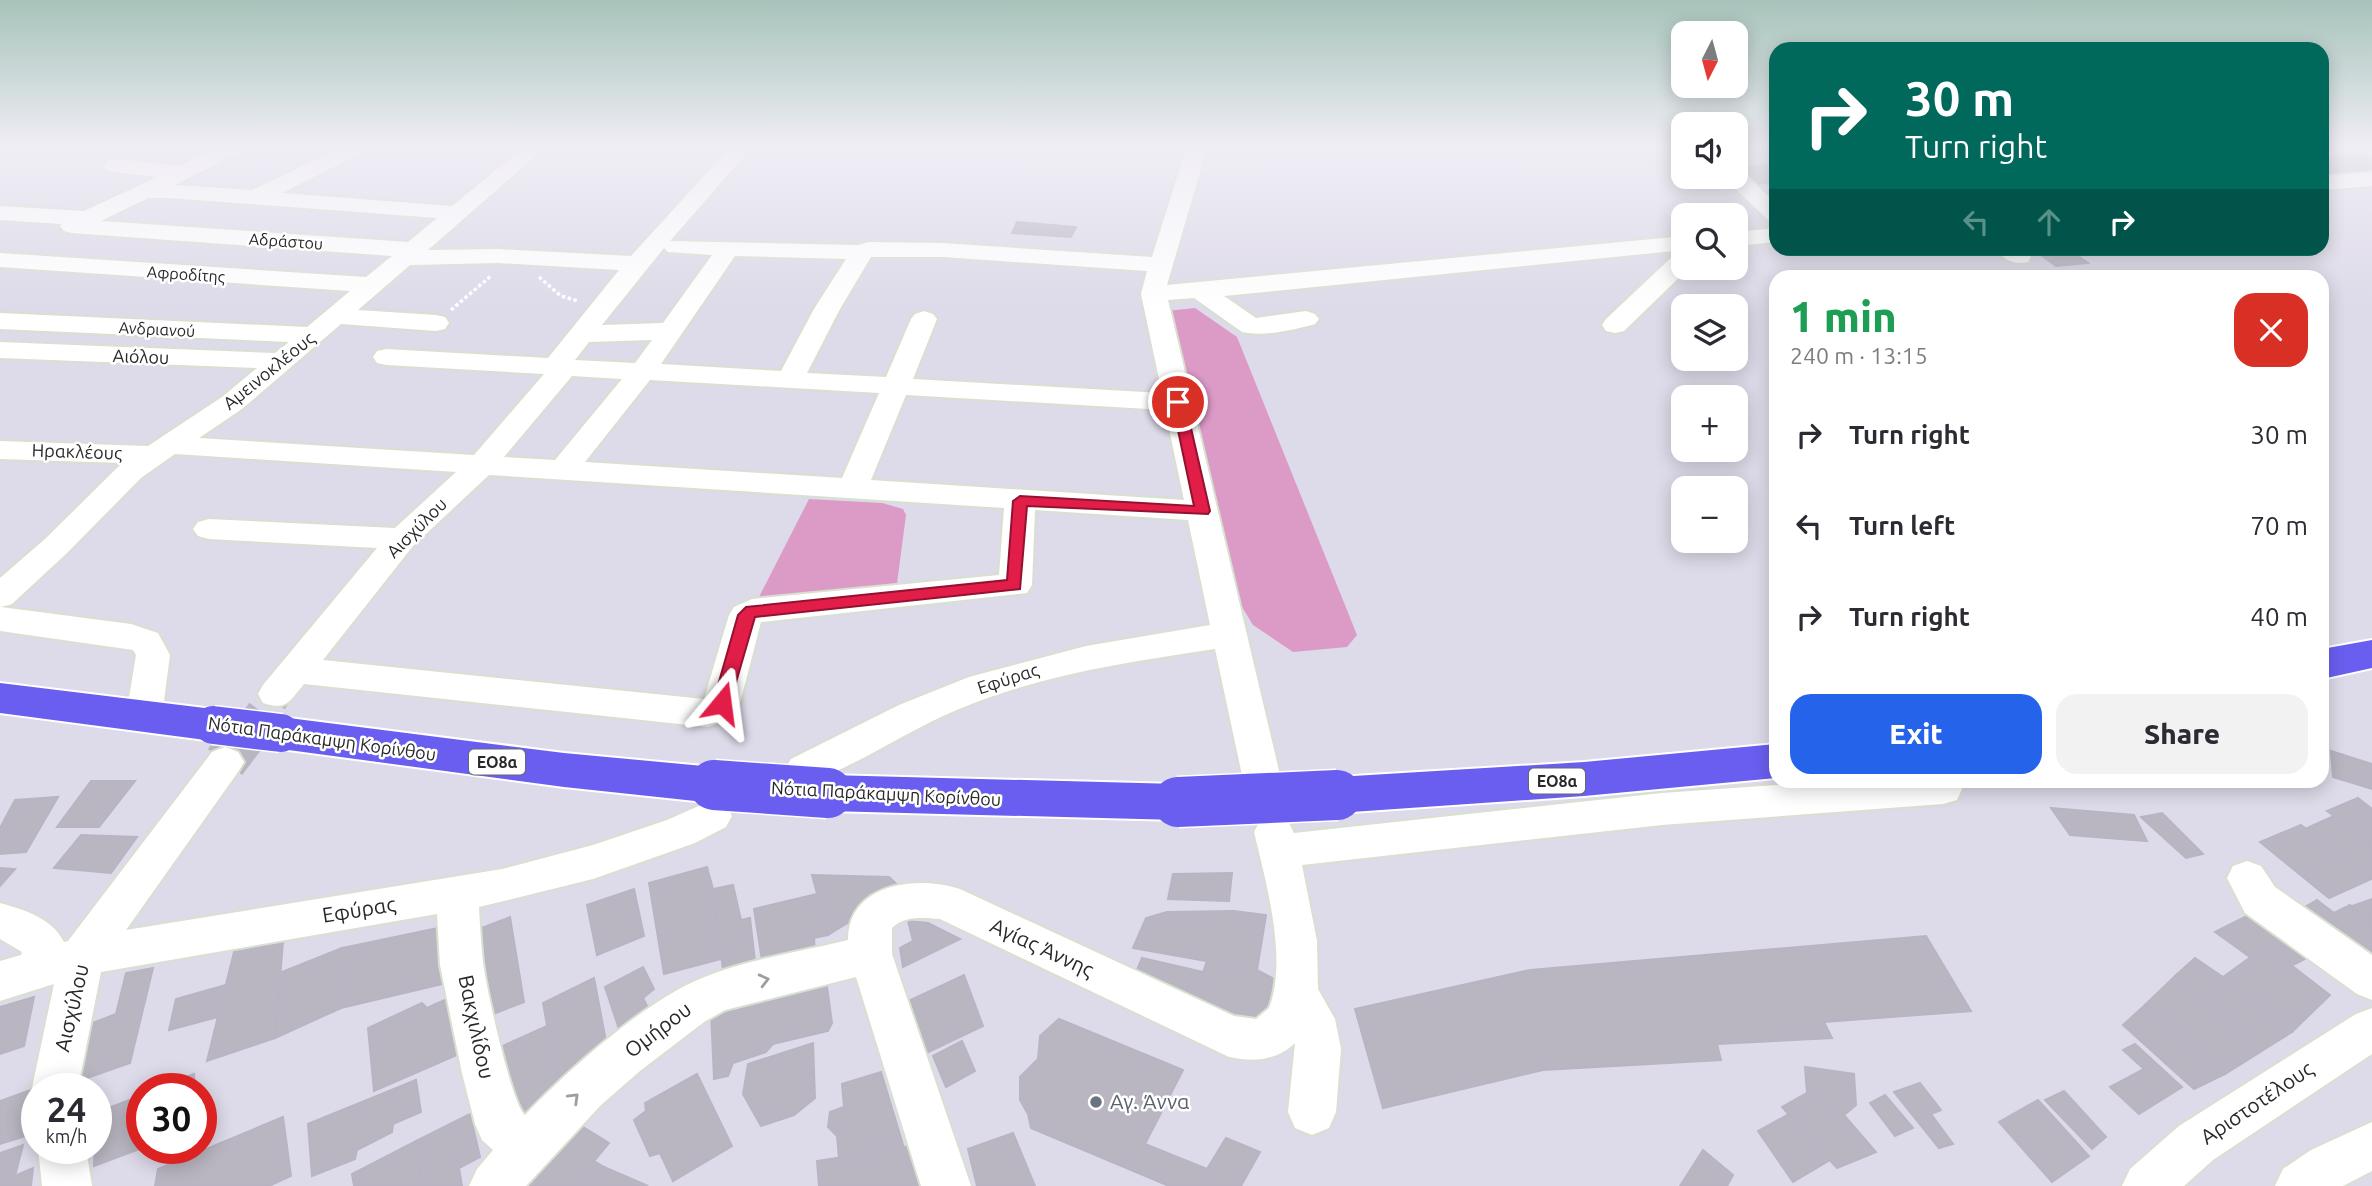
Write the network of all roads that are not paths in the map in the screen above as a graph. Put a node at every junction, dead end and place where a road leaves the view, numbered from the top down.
1 (121, 200) edge
2 (298, 200) edge
3 (474, 200) edge
4 (694, 200) edge
5 (1181, 200) edge
6 (0, 213) edge
7 (459, 213) junction
8 (78, 222) junction
9 (1769, 236) edge
10 (1748, 238) edge
11 (1671, 244) edge
12 (676, 247) dead end
13 (728, 248) junction
14 (862, 252) junction
15 (411, 254) junction
16 (0, 260) edge
17 (637, 264) junction
18 (1162, 265) junction
19 (1671, 271) edge
20 (372, 285) junction
21 (1200, 291) junction
22 (1154, 294) junction
23 (337, 316) junction
24 (924, 318) dead end
25 (1306, 319) dead end
26 (0, 321) edge
27 (436, 323) road end
28 (1615, 325) dead end
29 (672, 331) junction
30 (580, 334) junction
31 (314, 335) junction
32 (0, 350) edge
33 (386, 357) dead end
34 (281, 361) junction
35 (561, 367) junction
36 (643, 371) junction
37 (790, 380) junction
38 (896, 386) junction
39 (1178, 402) junction
40 (0, 450) edge
41 (162, 450) junction
42 (483, 464) junction
43 (564, 469) junction
44 (853, 488) junction
45 (1020, 501) junction
46 (1203, 511) junction
47 (209, 529) dead end
48 (402, 539) junction
49 (0, 596) edge
50 (0, 619) edge
51 (1227, 635) junction
52 (2372, 654) edge
53 (2329, 663) edge
54 (0, 698) edge
55 (284, 699) junction
56 (144, 716) junction
57 (219, 743) junction
58 (1769, 762) edge
59 (1261, 775) dead end
60 (816, 781) junction
61 (1943, 789) dead end
62 (713, 800) junction
63 (2247, 878) dead end
64 (457, 894) junction
65 (0, 921) edge
66 (870, 954) junction
67 (63, 962) junction
68 (2372, 980) edge
69 (0, 981) edge
70 (1294, 996) junction
71 (2372, 1029) edge
72 (56, 1073) edge
73 (1312, 1112) dead end
74 (2372, 1146) edge
75 (526, 1147) junction
76 (64, 1164) edge
77 (67, 1186) edge
78 (494, 1186) edge
79 (946, 1186) edge
80 (2147, 1186) edge
81 (2300, 1186) edge

1 - 8 street
2 - 7 street
3 - 7 street, Αμεινοκλέους
4 - 17 street, Αισχύλου
5 - 18 street
6 - 8 street, Αδράστου
7 - 15 street, Αμεινοκλέους
8 - 15 street, Αδράστου
9 - 10 street
11 - 21 street
12 - 13 street
13 - 14 street
13 - 29 street
14 - 18 street
14 - 37 street
15 - 17 street, Αδράστου
15 - 20 street, Αμεινοκλέους
16 - 20 street, Αφροδίτης
17 - 30 street, Αισχύλου
18 - 22 street
19 - 28 street
20 - 23 street, Αμεινοκλέους
21 - 22 street
21 - 25 street
22 - 39 street
23 - 27 street
23 - 31 street, Αμεινοκλέους
24 - 38 street
26 - 31 street, Ανδριανού
29 - 30 street
29 - 36 street
30 - 35 street, Αισχύλου
31 - 34 street, Αμεινοκλέους
32 - 34 street, Αιόλου
33 - 35 street
34 - 41 street, Αμεινοκλέους
35 - 36 street
35 - 42 street, Αισχύλου
36 - 37 street
36 - 43 street
37 - 38 street
38 - 39 street
38 - 44 street
39 - 46 street
40 - 41 street, Ηρακλέους
41 - 42 street, Ηρακλέους
41 - 49 street, Αμεινοκλέους
42 - 43 street, Ηρακλέους
42 - 48 street, Αισχύλου
43 - 44 street, Ηρακλέους
44 - 45 street, Ηρακλέους
45 - 46 street, Ηρακλέους
45 - 55 street
46 - 51 street
47 - 48 street
48 - 55 street, Αισχύλου
50 - 56 street
51 - 59 street
51 - 60 street, Εφύρας
52 - 53 highway
54 - 56 highway, Νότια Παράκαμψη Κορίνθου / ΕΟ8α
55 - 57 highway, Νότια Παράκαμψη Κορίνθου / ΕΟ8α, bridge
55 - 62 highway, Νότια Παράκαμψη Κορίνθου / ΕΟ8α
56 - 57 highway, Νότια Παράκαμψη Κορίνθου / ΕΟ8α
57 - 67 street, Αισχύλου
58 - 60 highway, Νότια Παράκαμψη Κορίνθου / ΕΟ8α, bridge
60 - 62 highway, Νότια Παράκαμψη Κορίνθου / ΕΟ8α, bridge
61 - 70 street, Αγίας Άννης
62 - 64 street, Εφύρας
63 - 68 street
64 - 67 street, Εφύρας
64 - 75 street, Βακχιλίδου
65 - 67 street
66 - 70 street, Αγίας Άννης
75 -> 66 street, Ομήρου
66 - 79 street, Αγίας Άννης
67 - 69 street, Εφύρας
67 - 72 street, Αισχύλου
70 - 73 street
71 - 80 street, Αριστοτέλους
74 - 81 street
75 - 78 street, Ομήρου
76 - 77 street

